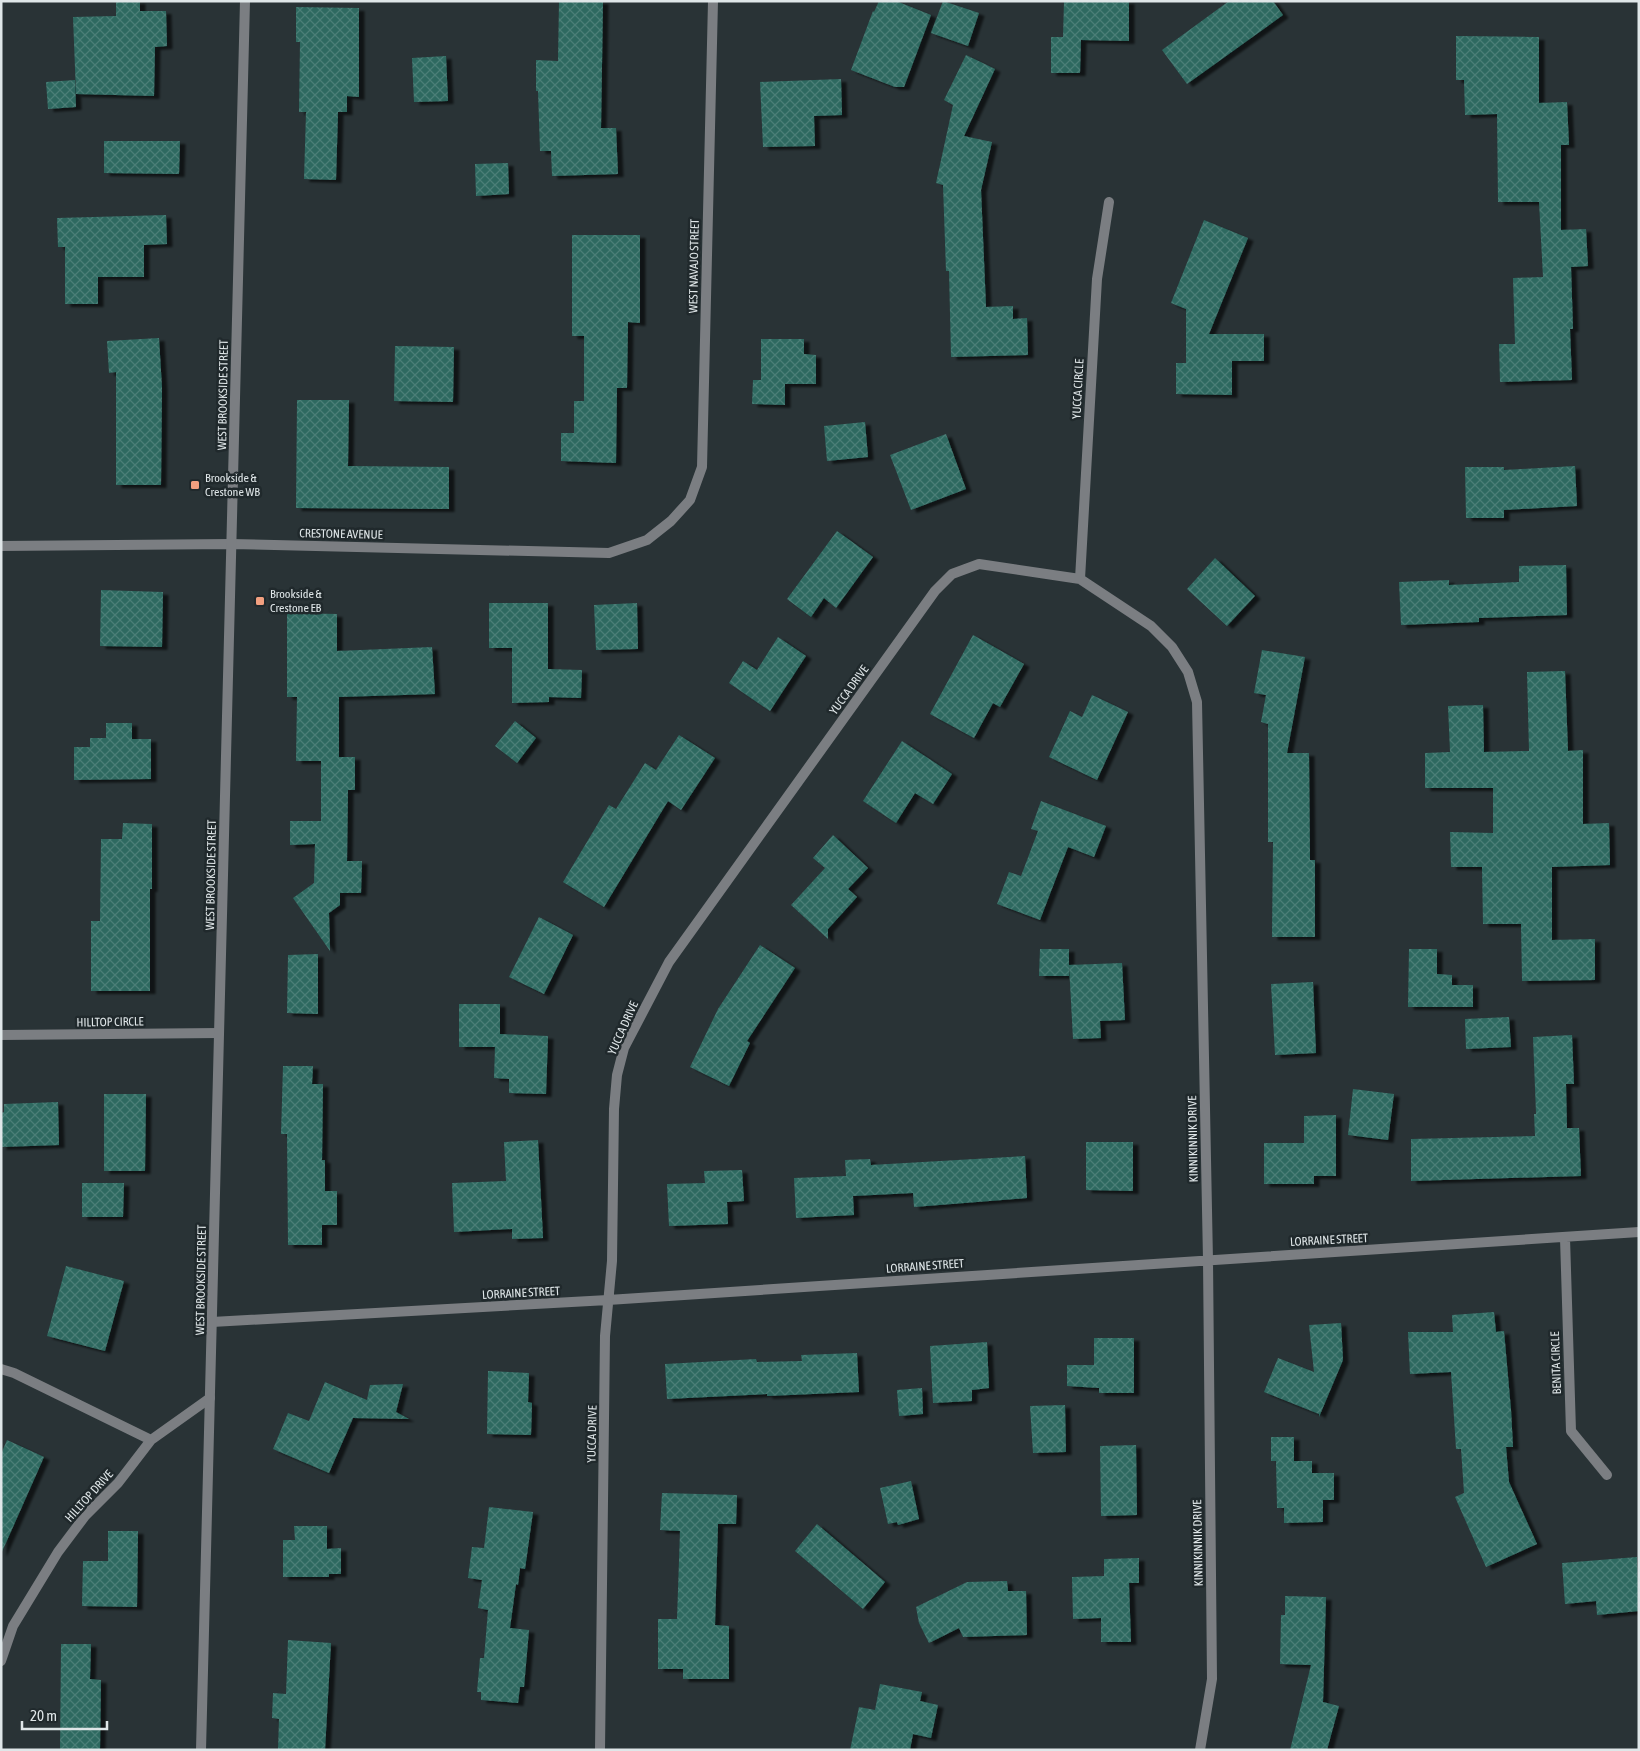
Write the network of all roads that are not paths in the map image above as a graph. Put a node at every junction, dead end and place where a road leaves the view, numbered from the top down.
1 (245, 1) edge
2 (713, 1) edge
3 (1109, 202) dead end
4 (672, 521) joint
5 (232, 544) junction
6 (1, 546) edge
7 (1080, 579) junction
8 (219, 1033) junction
9 (1, 1035) edge
10 (1639, 1232) edge
11 (1565, 1238) junction
12 (1208, 1260) junction
13 (608, 1300) junction
14 (212, 1322) junction
15 (1, 1368) edge
16 (210, 1398) junction
17 (151, 1440) junction
18 (1607, 1475) dead end
19 (1, 1661) edge
20 (201, 1750) edge
21 (600, 1750) edge
22 (1200, 1750) edge

1 - 5 street, WEST BROOKSIDE STREET
2 - 4 street, WEST NAVAJO STREET
3 - 7 street, YUCCA CIRCLE
4 - 5 street, CRESTONE AVENUE
5 - 6 street, CRESTONE AVENUE
5 - 8 street, WEST BROOKSIDE STREET
7 - 12 street, KINNIKINNIK DRIVE
7 - 13 street, YUCCA DRIVE
8 - 9 street, HILLTOP CIRCLE
8 - 14 street, WEST BROOKSIDE STREET
10 - 11 street, LORRAINE STREET
11 - 12 street, LORRAINE STREET
11 - 18 street, BENITA CIRCLE
12 - 13 street, LORRAINE STREET
12 - 22 street, KINNIKINNIK DRIVE
13 - 14 street, LORRAINE STREET
13 - 21 street, YUCCA DRIVE
14 - 16 street, WEST BROOKSIDE STREET
15 - 17 street
16 - 17 street, HILLTOP DRIVE
16 - 20 street, WEST BROOKSIDE STREET
17 - 19 street, HILLTOP DRIVE

